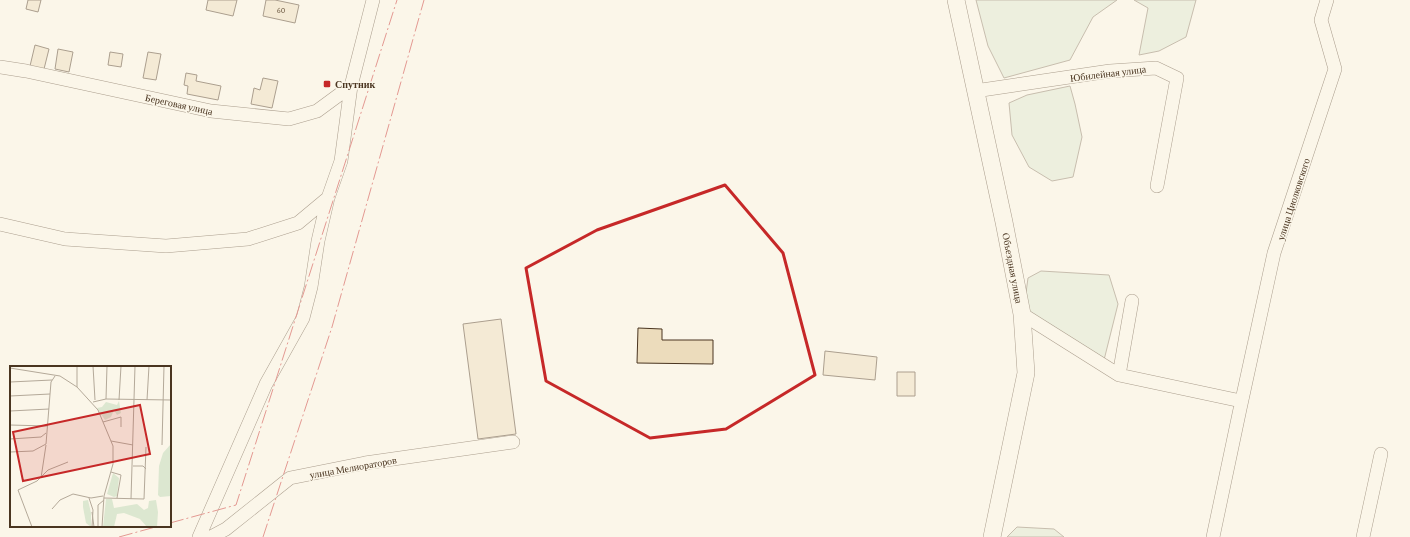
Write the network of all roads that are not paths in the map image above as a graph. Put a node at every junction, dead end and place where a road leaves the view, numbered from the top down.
1 (956, 0) edge
2 (1327, 0) edge
3 (368, 2) edge
4 (0, 67) edge
5 (350, 86) junction
6 (975, 92) junction
7 (1157, 186) dead end
8 (328, 198) junction
9 (0, 224) edge
10 (1132, 301) dead end
11 (1022, 314) junction
12 (1120, 375) junction
13 (1242, 401) junction
14 (513, 442) dead end
15 (1380, 454) dead end
16 (199, 537) edge
17 (211, 537) edge
18 (992, 537) edge
19 (1213, 537) edge
20 (1363, 537) edge

1 - 6 main road, Объездная улица
2 - 13 street, улица Циолковского
3 - 5 street
4 - 5 street, Береговая улица
5 - 8 street
6 - 7 street, Юбилейная улица
6 - 11 main road, Объездная улица
8 - 9 street
8 - 16 street
10 - 12 street
11 - 12 street
11 - 18 main road, Объездная улица
12 - 13 street
13 - 19 street, улица Циолковского
14 - 17 street, улица Мелиораторов
15 - 20 street

